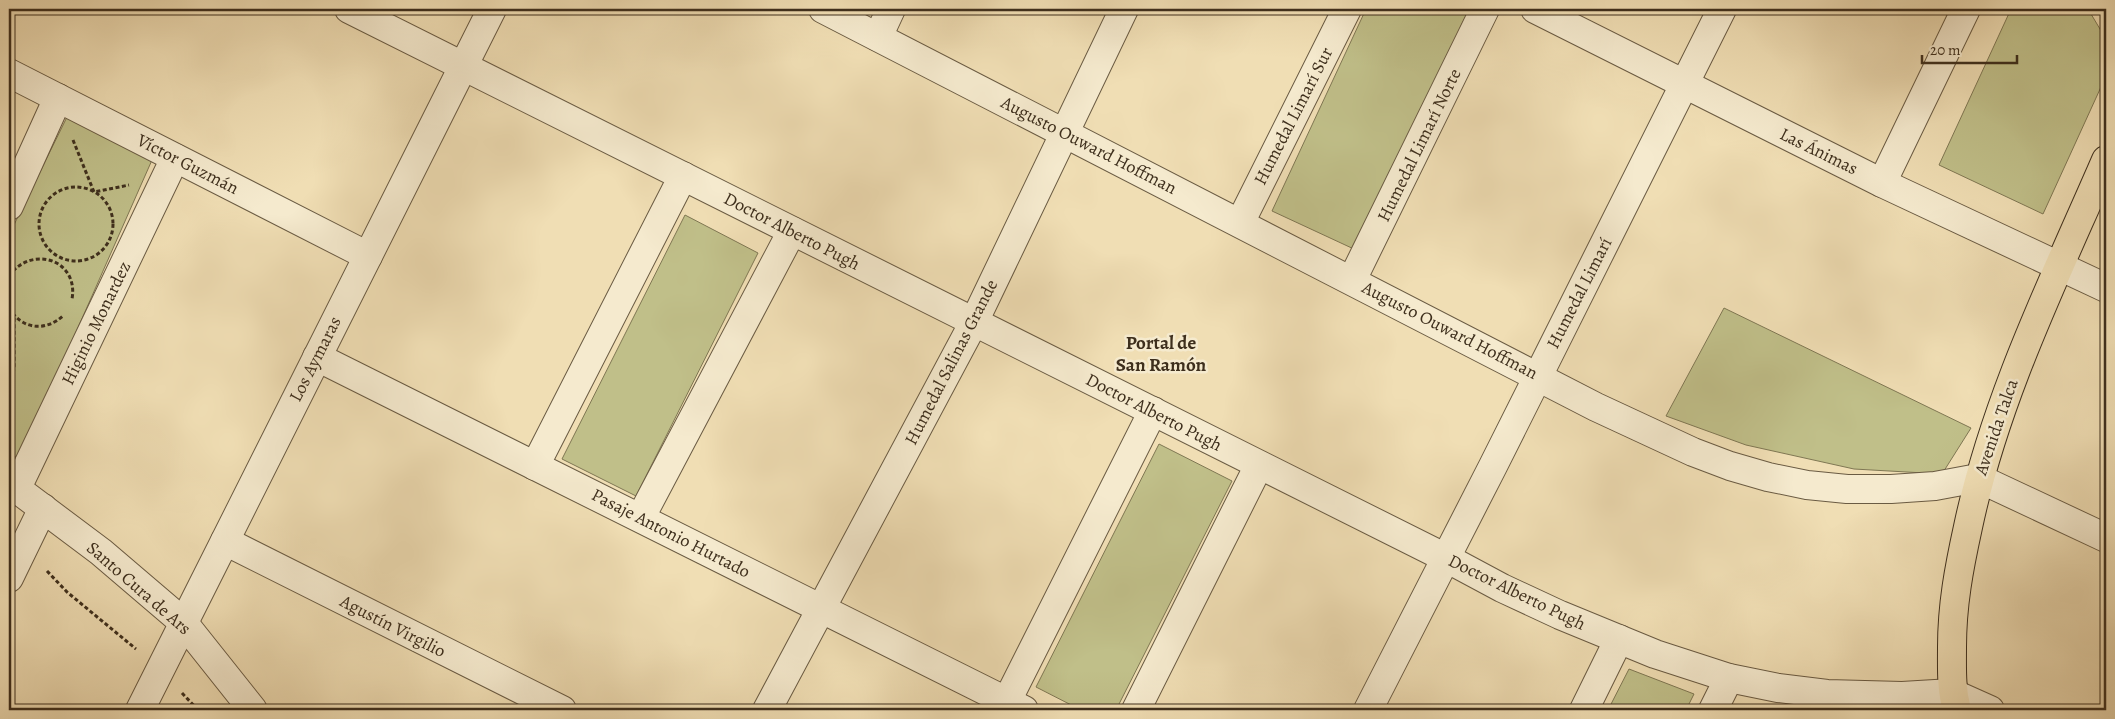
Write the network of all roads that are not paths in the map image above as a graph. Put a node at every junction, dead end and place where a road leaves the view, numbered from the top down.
1 (349, 9) edge
2 (492, 9) edge
3 (822, 9) edge
4 (891, 9) edge
5 (1124, 9) edge
6 (1347, 9) edge
7 (1485, 9) edge
8 (1536, 9) edge
9 (1722, 9) edge
10 (1966, 9) edge
11 (878, 37) junction
12 (463, 66) junction
13 (9, 73) edge
14 (1684, 84) junction
15 (57, 100) junction
16 (1064, 132) junction
17 (2106, 160) edge
18 (170, 167) junction
19 (683, 176) junction
20 (1882, 183) junction
21 (9, 206) edge
22 (1240, 223) junction
23 (792, 231) junction
24 (368, 256) junction
25 (2061, 266) junction
26 (1352, 280) junction
27 (2106, 288) edge
28 (974, 322) junction
29 (316, 357) junction
30 (1538, 376) junction
31 (1153, 411) junction
32 (1260, 465) junction
33 (535, 466) junction
34 (1978, 478) junction
35 (13, 486) edge
36 (43, 508) junction
37 (641, 517) junction
38 (2106, 538) edge
39 (225, 541) junction
40 (1446, 558) junction
41 (9, 578) edge
42 (821, 609) junction
43 (183, 622) junction
44 (1619, 639) junction
45 (1729, 678) junction
46 (1951, 704) edge
47 (1015, 706) edge
48 (140, 710) edge
49 (253, 710) edge
50 (562, 710) edge
51 (767, 710) edge
52 (1136, 710) edge
53 (1368, 710) edge
54 (1584, 710) edge
55 (1713, 710) edge
56 (1990, 710) edge

1 - 12 street, Doctor Alberto Pugh
2 - 12 street, Los Aymaras
3 - 11 street, Augusto Ouward Hoffman
4 - 11 street
5 - 16 street, Humedal Salinas Grande
6 - 22 street, Humedal Limarí Sur
7 - 26 street, Humedal Limarí Norte
8 - 14 street, Las Ánimas
9 - 14 street, Humedal Limarí
10 - 20 street
11 - 16 street, Augusto Ouward Hoffman
12 - 19 street, Doctor Alberto Pugh
12 - 24 street, Los Aymaras
13 - 15 street, Víctor Guzmán
14 - 20 street, Las Ánimas
14 - 30 street, Humedal Limarí
15 - 18 street, Víctor Guzmán
15 - 21 street
16 - 22 street, Augusto Ouward Hoffman
16 - 28 street, Humedal Salinas Grande
17 - 25 main road, Avenida Talca
18 - 24 street, Víctor Guzmán
18 - 35 street, Higinio Monardez
19 - 23 street, Doctor Alberto Pugh
19 - 33 street
20 - 25 street, Las Ánimas
22 - 26 street, Augusto Ouward Hoffman
23 - 28 street, Doctor Alberto Pugh
23 - 37 street
24 - 29 street, Los Aymaras
25 - 27 street, Las Ánimas
25 - 34 main road, Avenida Talca
26 - 30 street, Augusto Ouward Hoffman
28 - 31 street, Doctor Alberto Pugh
28 - 42 street, Humedal Salinas Grande
29 - 33 street, Pasaje Antonio Hurtado
29 - 39 street, Los Aymaras
30 - 34 street, Augusto Ouward Hoffman
30 - 40 street, Humedal Limarí
31 - 32 street, Doctor Alberto Pugh
31 - 47 street
32 - 40 street, Doctor Alberto Pugh
32 - 52 street
33 - 37 street, Pasaje Antonio Hurtado
34 - 38 street
34 - 46 main road, Avenida Talca
35 - 36 street, Santo Cura de Ars
36 - 41 street
36 - 43 street, Santo Cura de Ars
37 - 42 street, Pasaje Antonio Hurtado
39 - 43 street, Los Aymaras
39 - 50 street, Agustín Virgilio
40 - 44 street, Doctor Alberto Pugh
40 - 53 street, Humedal Limarí
42 - 47 street, Pasaje Antonio Hurtado
42 - 51 street, Humedal Salinas Grande
43 - 48 street, Los Aymaras
43 - 49 street, Santo Cura de Ars
44 - 45 street, Doctor Alberto Pugh
44 - 54 street
45 - 46 street, Doctor Alberto Pugh
45 - 55 street
46 - 56 street, Doctor Alberto Pugh

